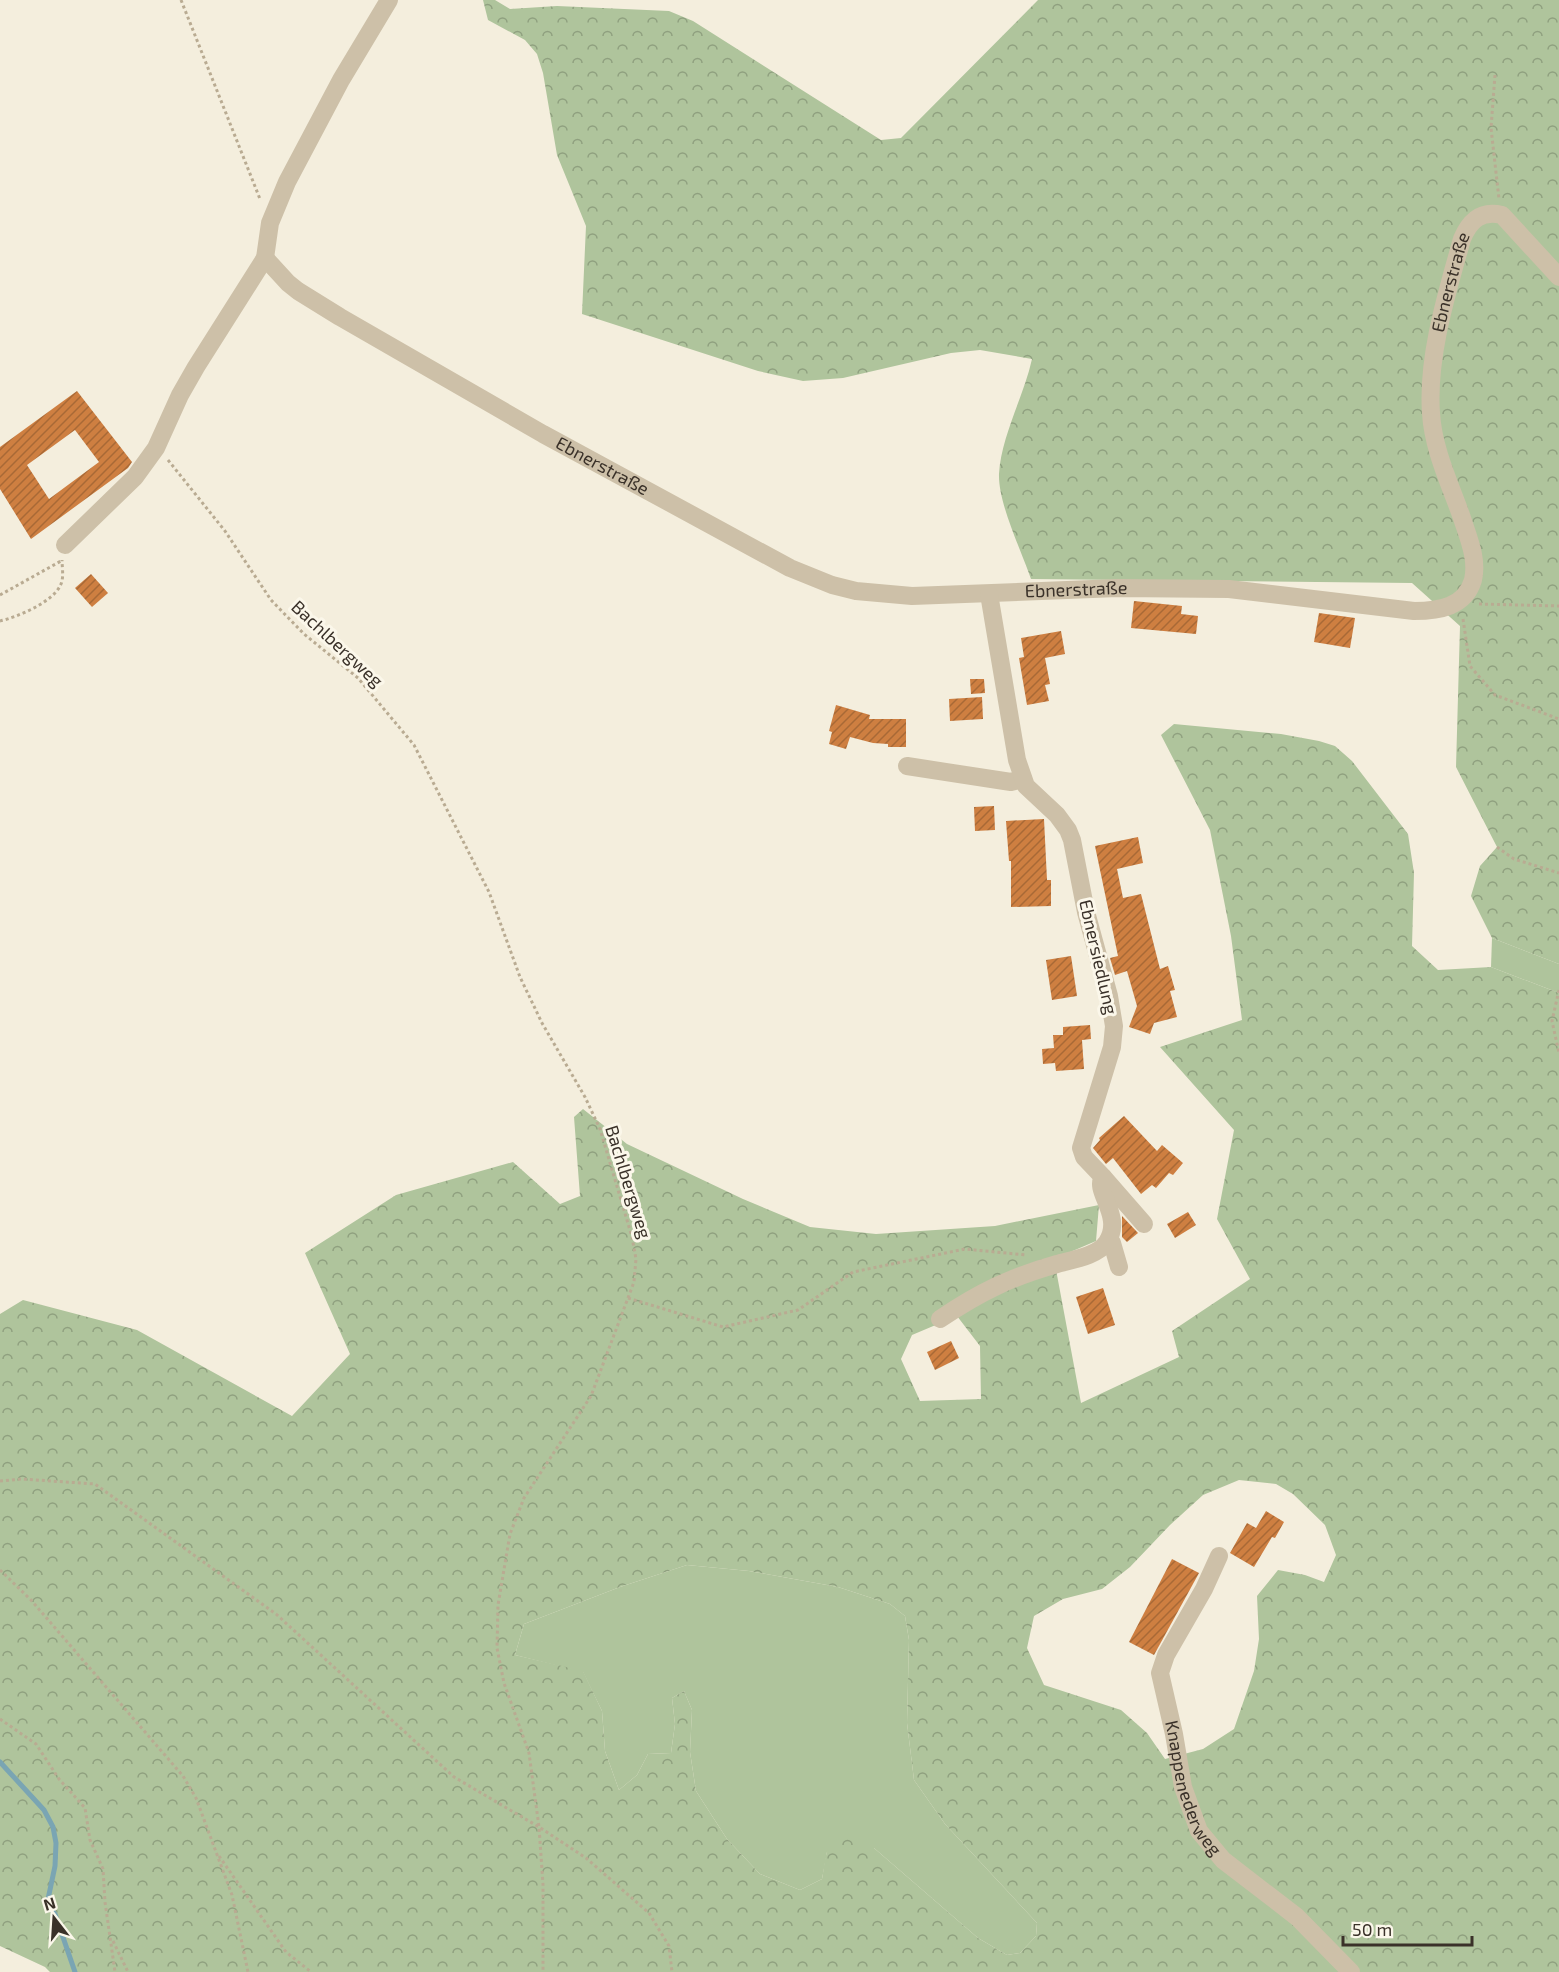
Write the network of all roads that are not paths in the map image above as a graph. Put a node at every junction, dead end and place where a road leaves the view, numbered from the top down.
1 (389, 0) edge
2 (265, 258) junction
3 (1559, 277) edge
4 (64, 553) road end
5 (990, 594) junction
6 (907, 766) dead end
7 (1023, 778) junction
8 (1103, 1177) junction
9 (1144, 1224) dead end
10 (1109, 1239) junction
11 (1119, 1267) dead end
12 (940, 1319) dead end
13 (1219, 1556) dead end
14 (1351, 1972) edge

1 - 2 street
2 - 4 street
2 - 5 street, Ebnerstraße
3 - 5 street, Ebnerstraße
5 - 7 street, Ebnersiedlung
6 - 7 street
7 - 8 street, Ebnersiedlung
8 - 9 street, Ebnersiedlung
8 - 10 street
10 - 11 street
10 - 12 street
13 - 14 street, Knappenederweg

